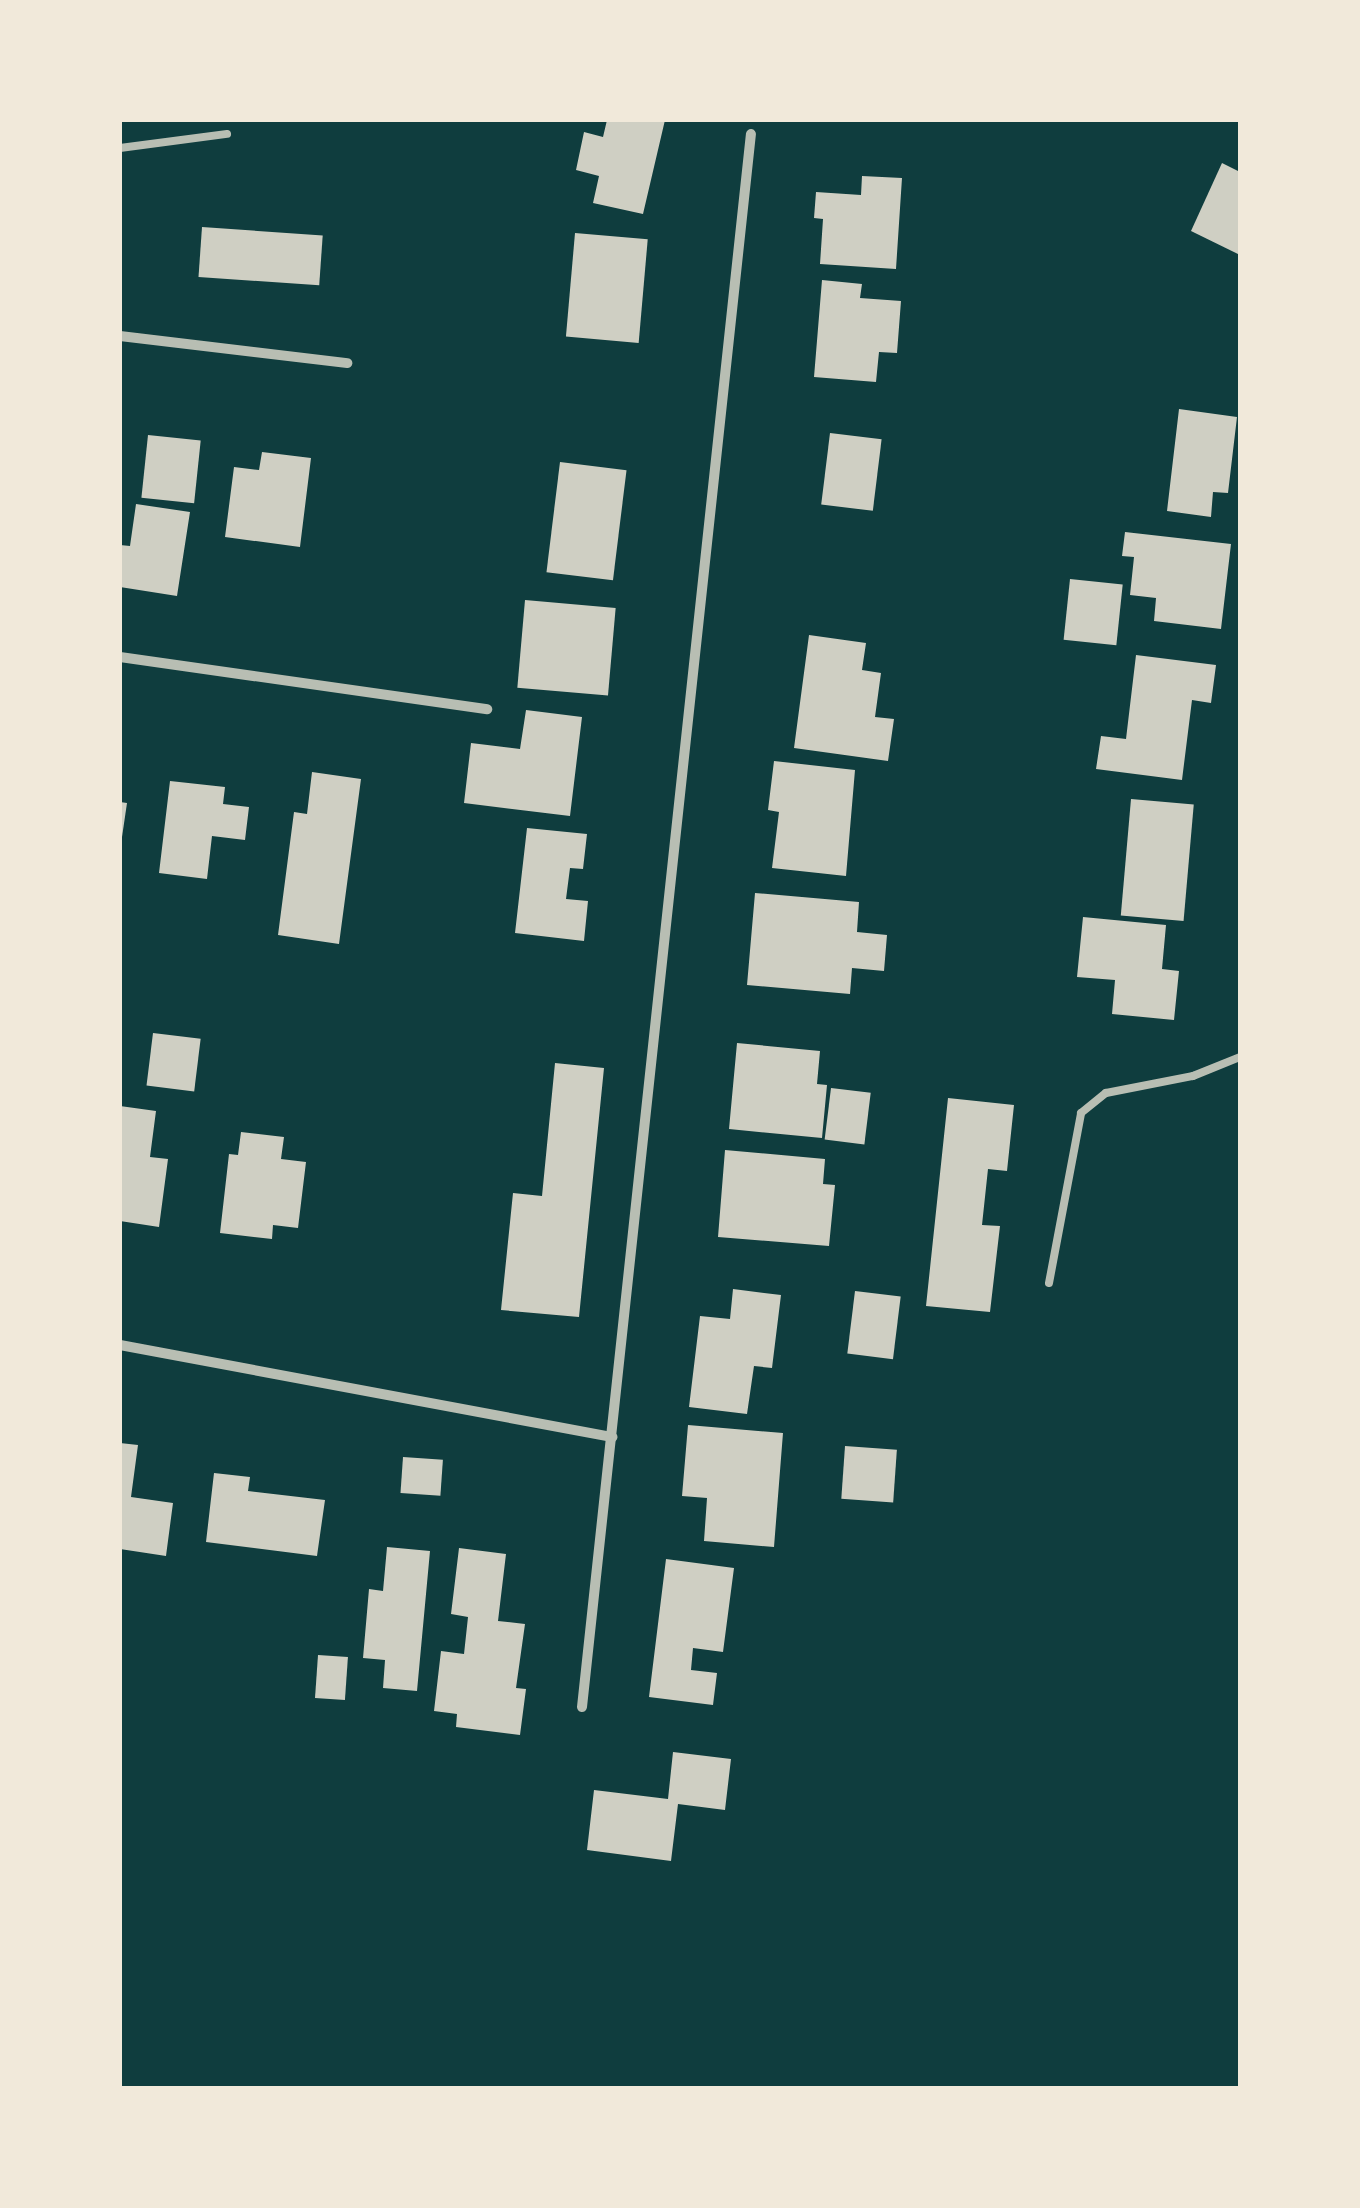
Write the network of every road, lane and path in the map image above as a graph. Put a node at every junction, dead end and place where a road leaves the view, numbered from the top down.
1 (226, 134) dead end
2 (751, 134) dead end
3 (120, 148) edge
4 (120, 336) edge
5 (348, 363) dead end
6 (120, 656) edge
7 (487, 710) dead end
8 (1240, 1057) edge
9 (1049, 1283) dead end
10 (120, 1346) edge
11 (612, 1436) junction
12 (582, 1707) dead end

1 - 3 lane
2 - 11 street
4 - 5 street
6 - 7 street
8 - 9 lane
10 - 11 street
11 - 12 street

